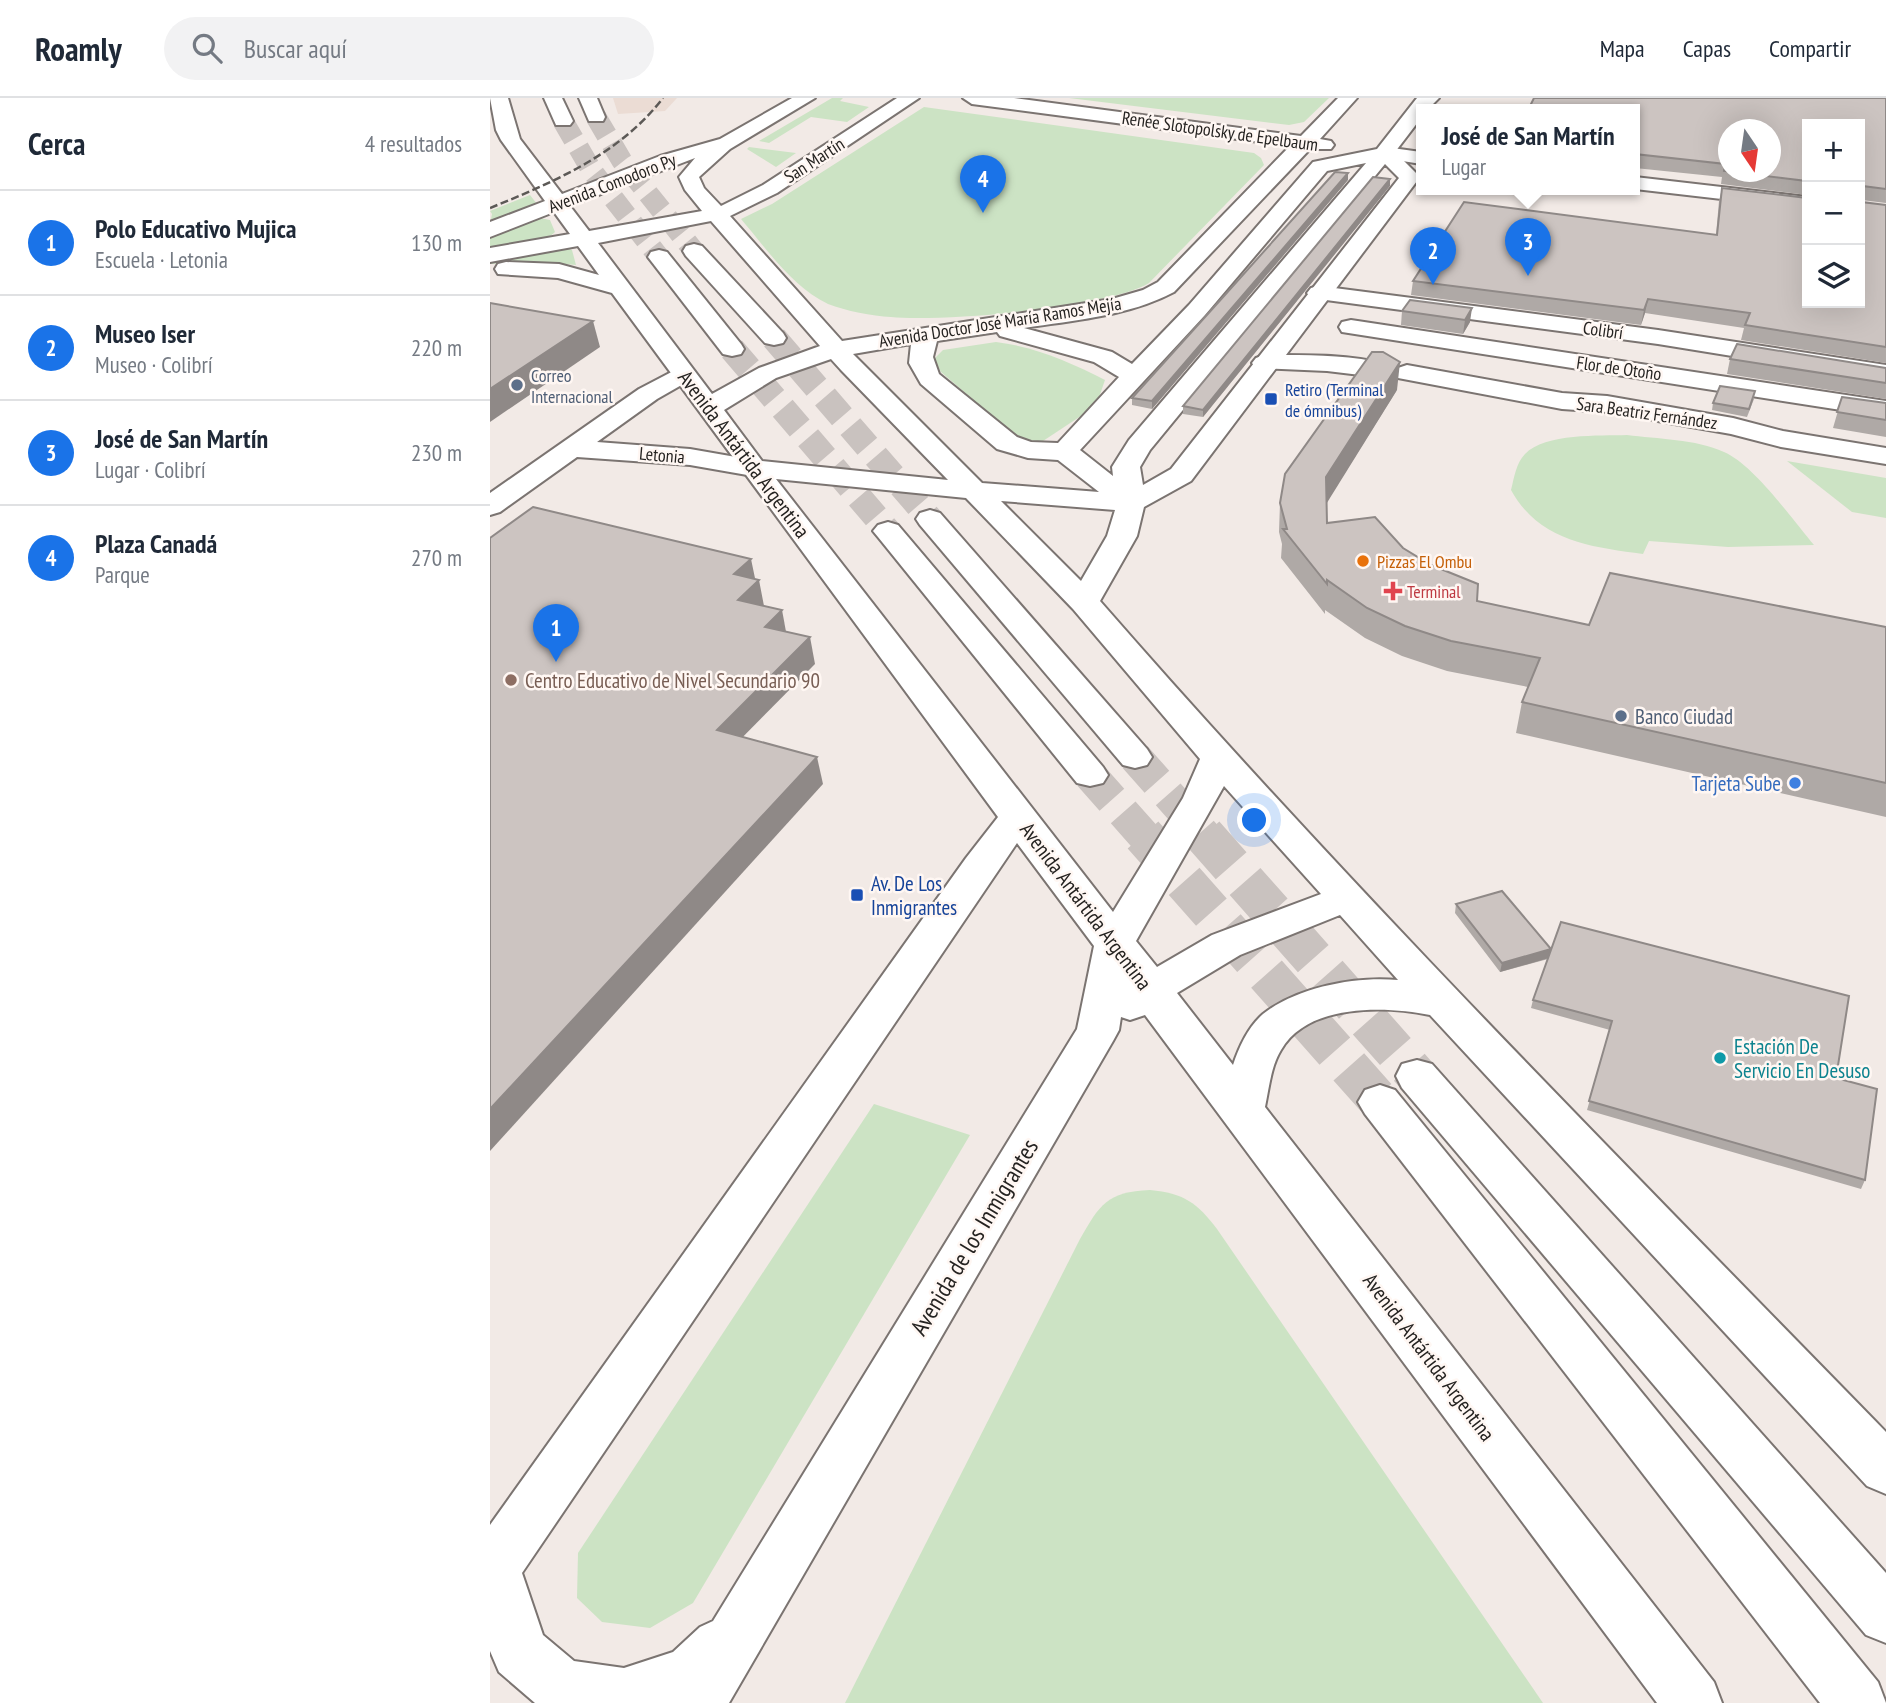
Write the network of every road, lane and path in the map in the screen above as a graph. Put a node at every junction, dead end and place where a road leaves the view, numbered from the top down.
1 (499, 98) edge
2 (553, 98) edge
3 (588, 98) edge
4 (806, 98) edge
5 (910, 98) edge
6 (972, 98) edge
7 (1348, 98) edge
8 (1416, 112) edge
9 (596, 117) tunnel mouth
10 (563, 121) tunnel mouth
11 (736, 137) junction
12 (1305, 142) junction
13 (1385, 153) junction
14 (1416, 157) edge
15 (1640, 184) edge
16 (1802, 201) edge
17 (558, 204) junction
18 (715, 215) junction
19 (490, 230) edge
20 (585, 239) junction
21 (694, 251) tunnel mouth
22 (490, 255) edge
23 (659, 257) tunnel mouth
24 (490, 270) edge
25 (620, 288) junction
26 (1319, 293) junction
27 (1151, 295) junction
28 (987, 326) junction
29 (1181, 326) junction
30 (1351, 327) dead end
31 (928, 335) junction
32 (774, 338) tunnel mouth
33 (835, 348) junction
34 (1265, 363) junction
35 (710, 365) junction
36 (1377, 369) edge
37 (1407, 373) dead end
38 (1886, 373) edge
39 (1134, 376) junction
40 (709, 408) junction
41 (1886, 409) edge
42 (571, 448) junction
43 (1065, 452) junction
44 (1886, 456) edge
45 (753, 468) junction
46 (972, 491) junction
47 (1131, 503) junction
48 (490, 506) edge
49 (930, 519) tunnel mouth
50 (888, 531) tunnel mouth
51 (1083, 603) junction
52 (1135, 757) tunnel mouth
53 (1218, 758) junction
54 (1090, 775) tunnel mouth
55 (1018, 816) junction
56 (1347, 898) junction
57 (1114, 944) junction
58 (1150, 990) junction
59 (1443, 1003) junction
60 (1098, 1030) junction
61 (1242, 1113) junction
62 (1886, 1469) edge
63 (490, 1571) edge
64 (1886, 1615) edge
65 (740, 1629) junction
66 (696, 1703) edge
67 (1693, 1703) edge
68 (1857, 1703) edge

1 - 17 main road, Avenida Antártida Argentina
2 - 10 main road
3 - 9 main road
4 - 11 main road
5 - 18 main road, San Martín
6 - 12 main road, Renée Slotopolsky de Epelbaum
7 - 12 main road, Avenida Doctor José María Ramos Mejía
8 - 13 main road
11 - 17 main road, Avenida Comodoro Py
11 - 18 main road
12 - 13 main road, Renée Slotopolsky de Epelbaum
12 - 27 main road, Avenida Doctor José María Ramos Mejía
13 - 14 main road, Renée Slotopolsky de Epelbaum
13 - 26 main road
13 - 29 main road
13 - 47 main road
15 - 16 main road
17 - 19 main road, Avenida Comodoro Py
17 - 20 main road, Avenida Antártida Argentina
18 - 20 main road, Avenida Comodoro Py
18 - 33 main road
20 - 22 main road, Avenida Comodoro Py
20 - 25 main road, Avenida Antártida Argentina
21 - 32 main road
23 - 35 main road
24 - 25 main road
25 - 35 main road, Avenida Antártida Argentina
26 - 34 main road
26 - 38 main road, Colibrí
27 - 28 main road, Avenida Doctor José María Ramos Mejía
27 - 29 main road
28 - 31 main road, Avenida Doctor José María Ramos Mejía
28 - 39 main road
29 - 39 main road
30 - 41 main road, Flor de Otoño
31 - 33 main road, Avenida Doctor José María Ramos Mejía
31 - 43 main road
33 - 35 main road
33 - 40 main road, Avenida Doctor José María Ramos Mejía
33 - 46 main road
34 - 36 main road
34 - 47 main road
35 - 40 main road, Avenida Antártida Argentina
35 - 42 main road
37 - 44 main road, Sara Beatriz Fernández
39 - 43 main road
40 - 45 main road, Avenida Antártida Argentina
42 - 45 main road, Letonia
42 - 48 main road
43 - 47 main road
45 - 46 main road
45 - 55 main road, Avenida Antártida Argentina
46 - 47 main road
46 - 51 main road
47 - 51 main road
49 - 52 main road
50 - 54 main road
51 - 53 main road
53 - 56 main road
53 - 57 main road, Avenida de los Inmigrantes
55 - 57 main road, Avenida Antártida Argentina
55 - 63 main road
56 - 58 main road
56 - 59 main road
57 - 58 main road, Avenida Antártida Argentina
57 - 60 main road, Avenida de los Inmigrantes
58 - 60 main road
58 - 61 main road, Avenida Antártida Argentina
59 - 61 main road
59 - 62 main road
60 - 65 main road, Avenida de los Inmigrantes
61 - 67 main road, Avenida Antártida Argentina
63 - 65 main road
64 - 68 main road
65 - 66 main road, Avenida de los Inmigrantes

